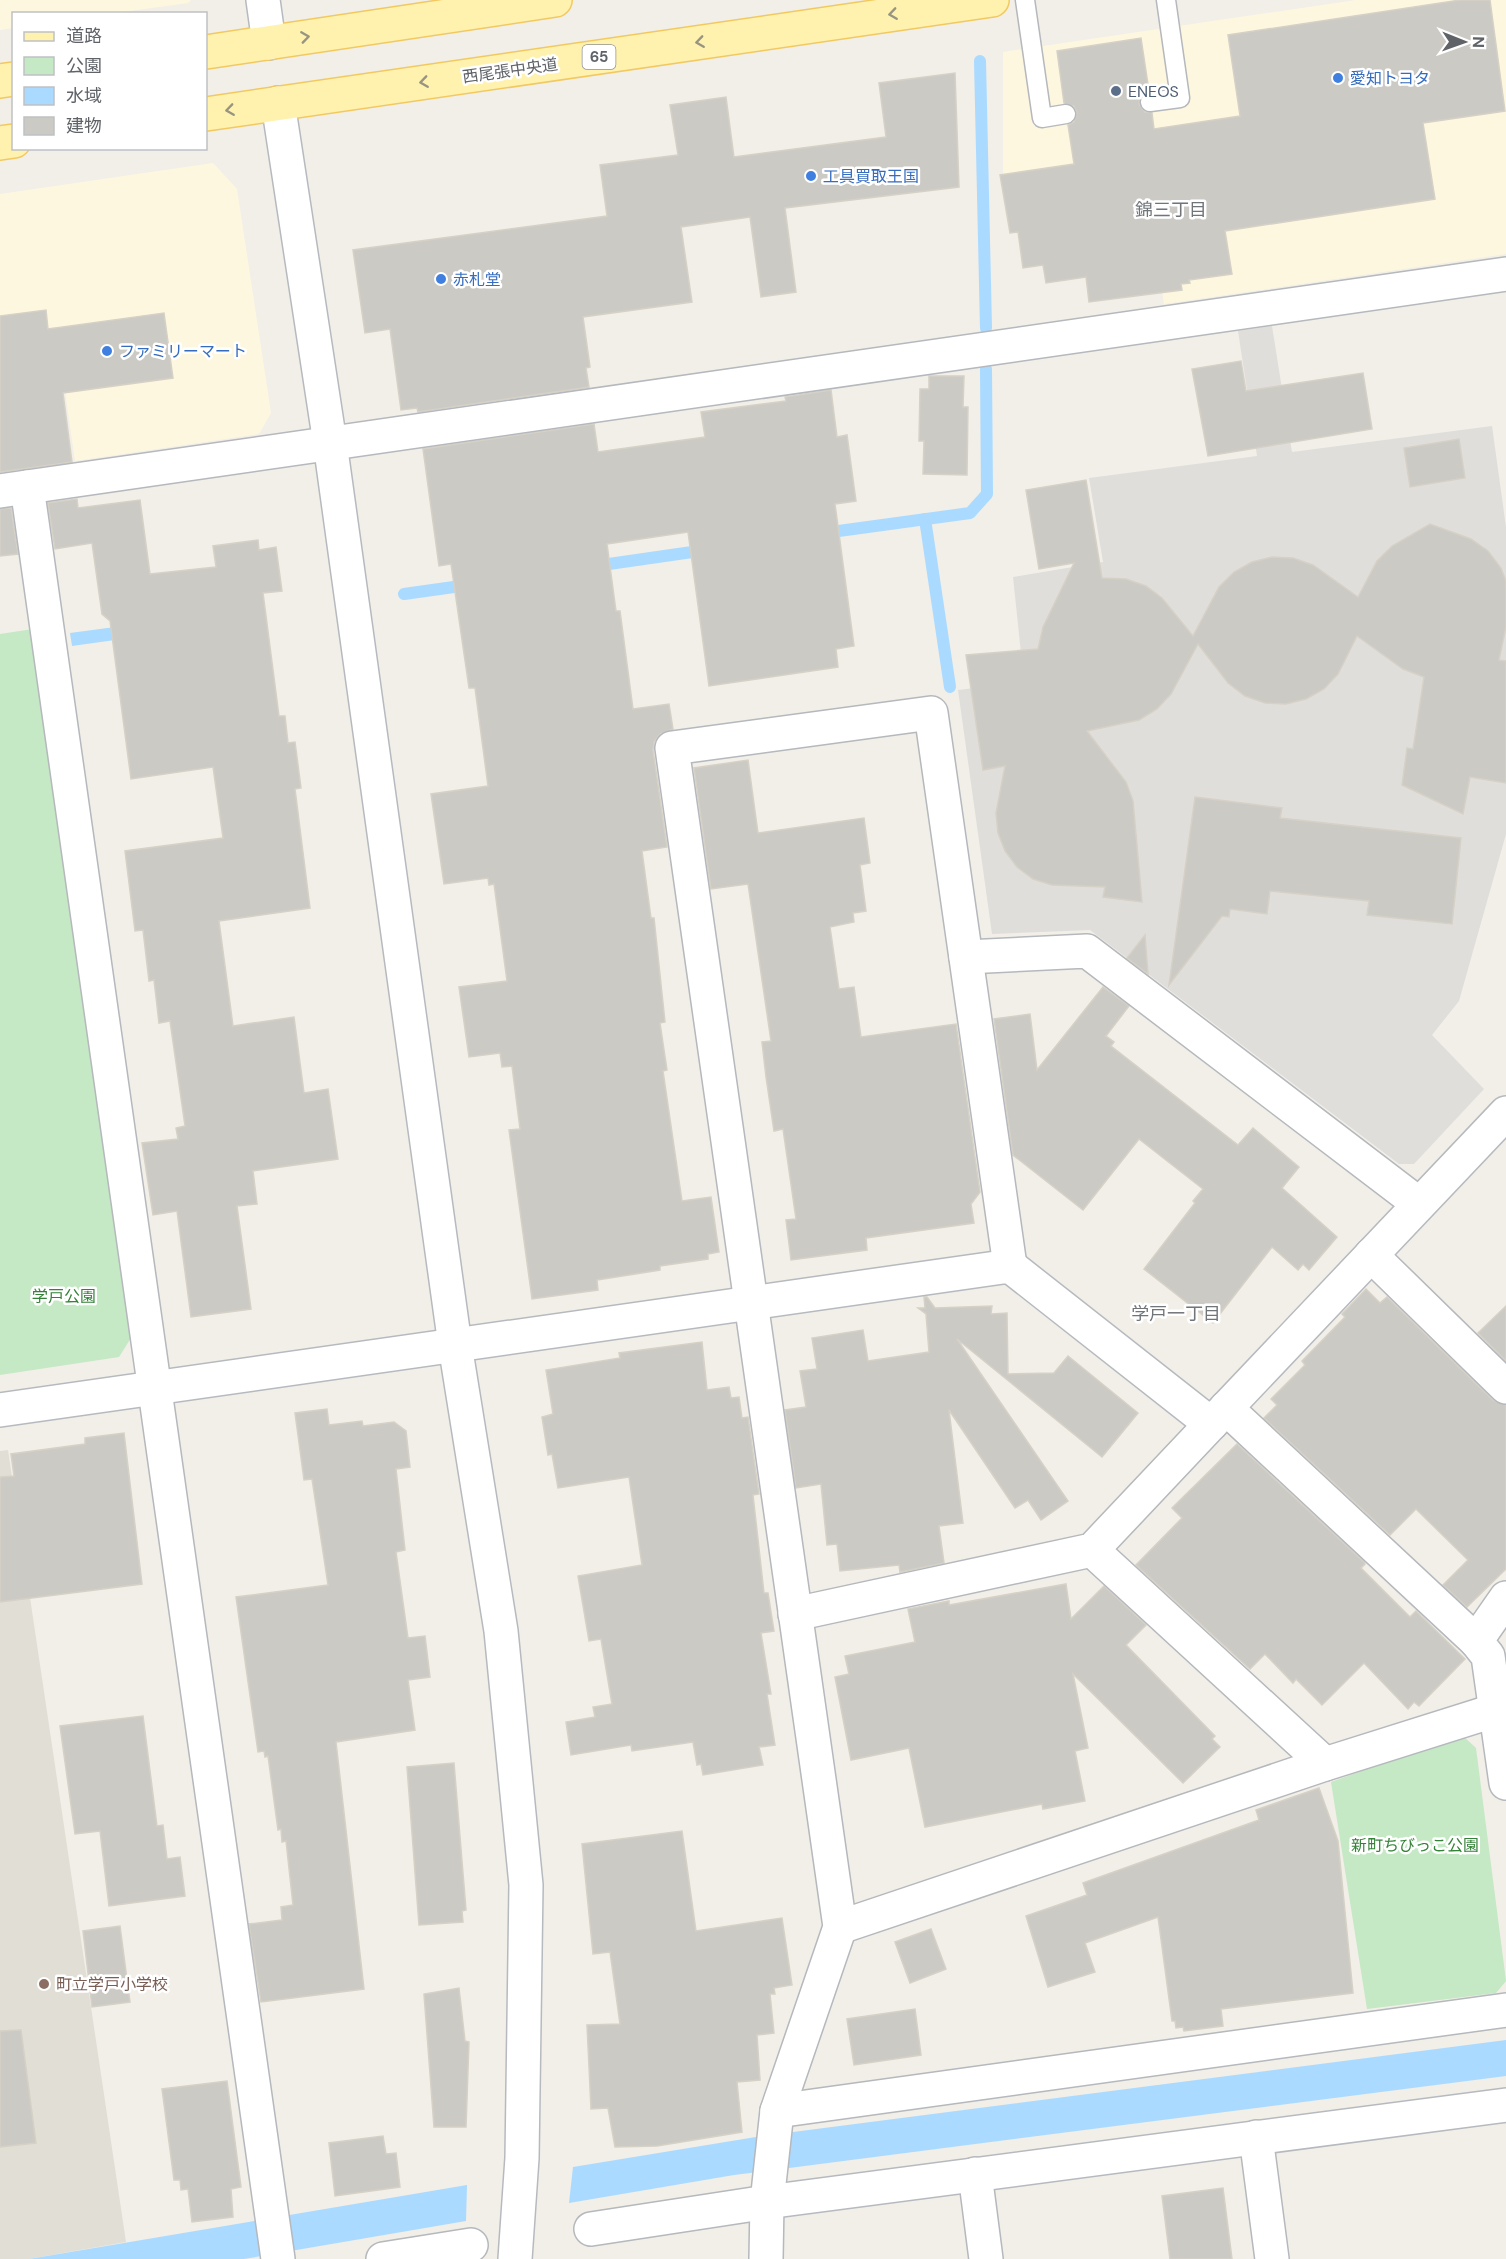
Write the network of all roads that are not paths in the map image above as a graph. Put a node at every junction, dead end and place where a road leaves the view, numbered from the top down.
1 (263, 0) edge
2 (555, 0) edge
3 (992, 0) edge
4 (1025, 0) edge
5 (1166, 0) edge
6 (269, 43) junction
7 (207, 52) edge
8 (1150, 102) dead end
9 (278, 103) junction
10 (207, 114) edge
11 (1066, 114) dead end
12 (1506, 274) edge
13 (330, 443) junction
14 (14, 489) edge
15 (966, 957) junction
16 (1506, 1113) edge
17 (1419, 1204) junction
18 (1371, 1255) junction
19 (1010, 1266) junction
20 (751, 1304) junction
21 (455, 1346) junction
22 (1506, 1387) edge
23 (154, 1388) junction
24 (0, 1410) edge
25 (1219, 1416) junction
26 (1092, 1550) junction
27 (1506, 1598) edge
28 (795, 1614) junction
29 (1476, 1641) junction
30 (1501, 1708) edge
31 (1325, 1764) junction
32 (1506, 1783) edge
33 (840, 1927) junction
34 (1506, 2010) edge
35 (1506, 2105) edge
36 (776, 2120) junction
37 (1256, 2137) junction
38 (975, 2174) junction
39 (768, 2190) junction
40 (591, 2229) dead end
41 (471, 2245) dead end
42 (278, 2259) edge
43 (383, 2259) edge
44 (515, 2259) edge
45 (766, 2259) edge
46 (986, 2259) edge
47 (1272, 2259) edge

1 - 6 street
6 -> 2 main road
3 -> 9 main road, 西尾張中央道 / 65
4 - 11 lane
5 - 8 lane
6 - 7 main road
9 -> 10 main road, 西尾張中央道 / 65
9 - 13 street
12 - 13 street
13 - 14 street
13 - 21 street
14 - 23 street
15 - 17 street
15 - 19 street
15 - 20 street
16 - 17 street
17 - 18 street
18 - 22 street
18 - 25 street
19 - 20 street
19 - 25 street
20 - 21 street
20 - 28 street
21 - 23 street
21 - 44 street
23 - 24 street
23 - 42 street
25 - 26 street
25 - 29 street
26 - 28 street
26 - 31 street
27 - 29 street
28 - 33 street
29 - 30 street
30 - 31 street
30 - 32 street
31 - 33 street
33 - 36 street
34 - 36 street
35 - 37 street
36 - 39 street
37 - 38 street
37 - 47 street
38 - 39 street
38 - 46 street
39 - 40 street
39 - 45 street
41 - 43 street

